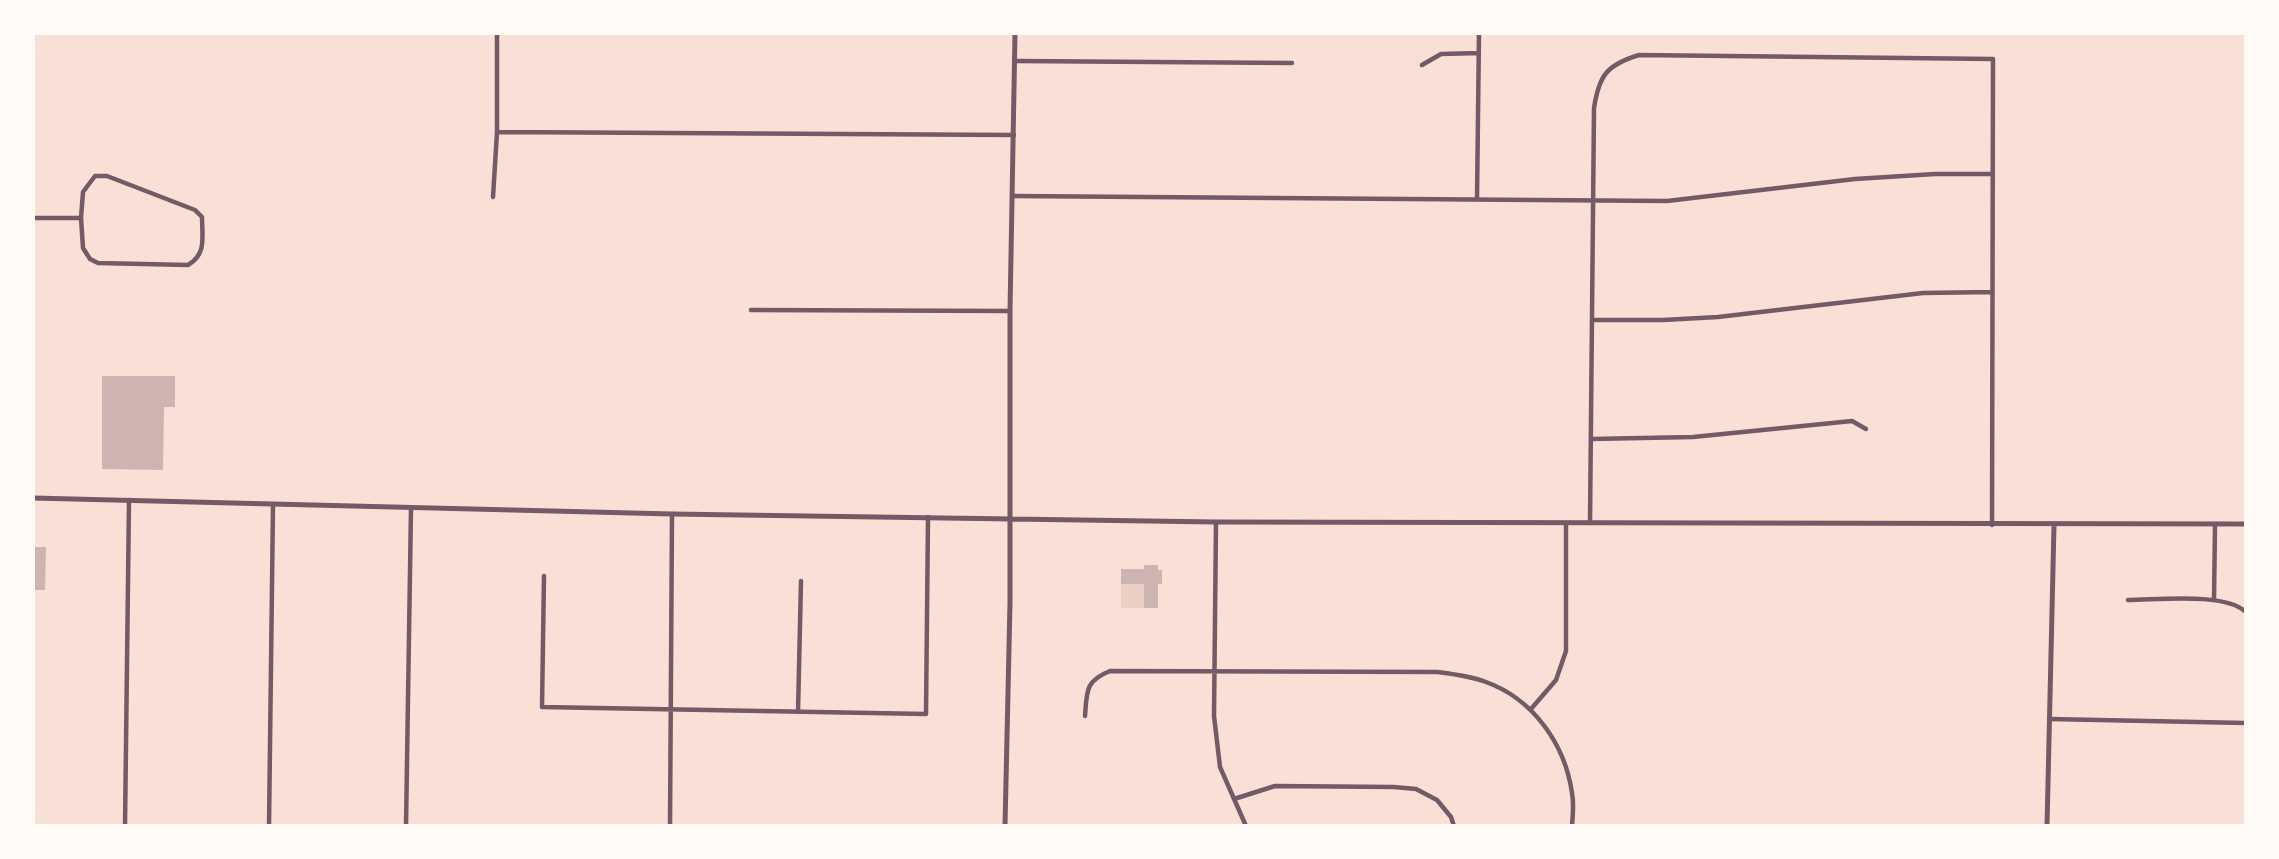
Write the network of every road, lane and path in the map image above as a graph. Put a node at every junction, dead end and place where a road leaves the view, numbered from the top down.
1 (496, 33) edge
2 (1015, 33) edge
3 (1479, 33) edge
4 (1479, 53) junction
5 (1015, 61) junction
6 (1292, 63) dead end
7 (1422, 65) dead end
8 (497, 132) junction
9 (1014, 135) junction
10 (1992, 174) junction
11 (1013, 196) junction
12 (493, 197) dead end
13 (1477, 199) junction
14 (1593, 200) junction
15 (33, 218) edge
16 (81, 218) junction
17 (1992, 292) junction
18 (751, 310) dead end
19 (1010, 311) junction
20 (1592, 320) junction
21 (1866, 429) dead end
22 (1591, 439) junction
23 (33, 498) edge
24 (129, 500) junction
25 (274, 505) junction
26 (411, 508) junction
27 (672, 514) junction
28 (928, 517) junction
29 (1009, 519) junction
30 (1216, 522) junction
31 (1566, 523) junction
32 (1590, 523) junction
33 (2246, 524) edge
34 (1992, 525) junction
35 (2054, 525) junction
36 (2215, 525) junction
37 (544, 576) dead end
38 (801, 581) dead end
39 (2128, 600) dead end
40 (2214, 600) junction
41 (2246, 612) edge
42 (1214, 672) junction
43 (671, 709) junction
44 (1531, 709) junction
45 (798, 712) junction
46 (1085, 716) dead end
47 (2049, 719) junction
48 (2246, 723) edge
49 (1234, 799) junction
50 (125, 826) edge
51 (269, 826) edge
52 (406, 826) edge
53 (670, 826) edge
54 (1005, 826) edge
55 (1246, 826) edge
56 (1454, 826) edge
57 (1572, 826) edge
58 (2048, 826) edge

1 - 8 street
2 - 5 street
3 - 4 street
4 - 7 street
4 - 13 street
5 - 6 street
5 - 9 street
8 - 9 street
8 - 12 street
9 - 11 street
10 - 14 street
10 - 14 street
10 - 17 street
11 - 13 street
11 - 19 street
13 - 14 street
14 - 20 street
15 - 16 street
16 - 16 street
17 - 20 street
17 - 34 street
18 - 19 street
19 - 29 street
20 - 22 street
21 - 22 street
22 - 32 street
23 - 24 street
24 - 25 street
24 - 50 street
25 - 26 street
25 - 51 street
26 - 27 street
26 - 52 street
27 - 28 street
27 - 43 street
28 - 29 street
28 - 45 street
29 - 30 street
29 - 54 street
30 - 31 street
30 - 42 street
31 - 32 street
31 - 44 street
32 - 34 street
33 - 36 street
34 - 35 street
35 - 36 street
35 - 47 street
36 - 40 street
37 - 43 street
38 - 45 street
39 - 40 street
40 - 41 street
42 - 44 street
42 - 46 street
42 - 49 street
43 - 45 street
43 - 53 street
44 - 57 street
47 - 48 street
47 - 58 street
49 - 55 street
49 - 56 street

